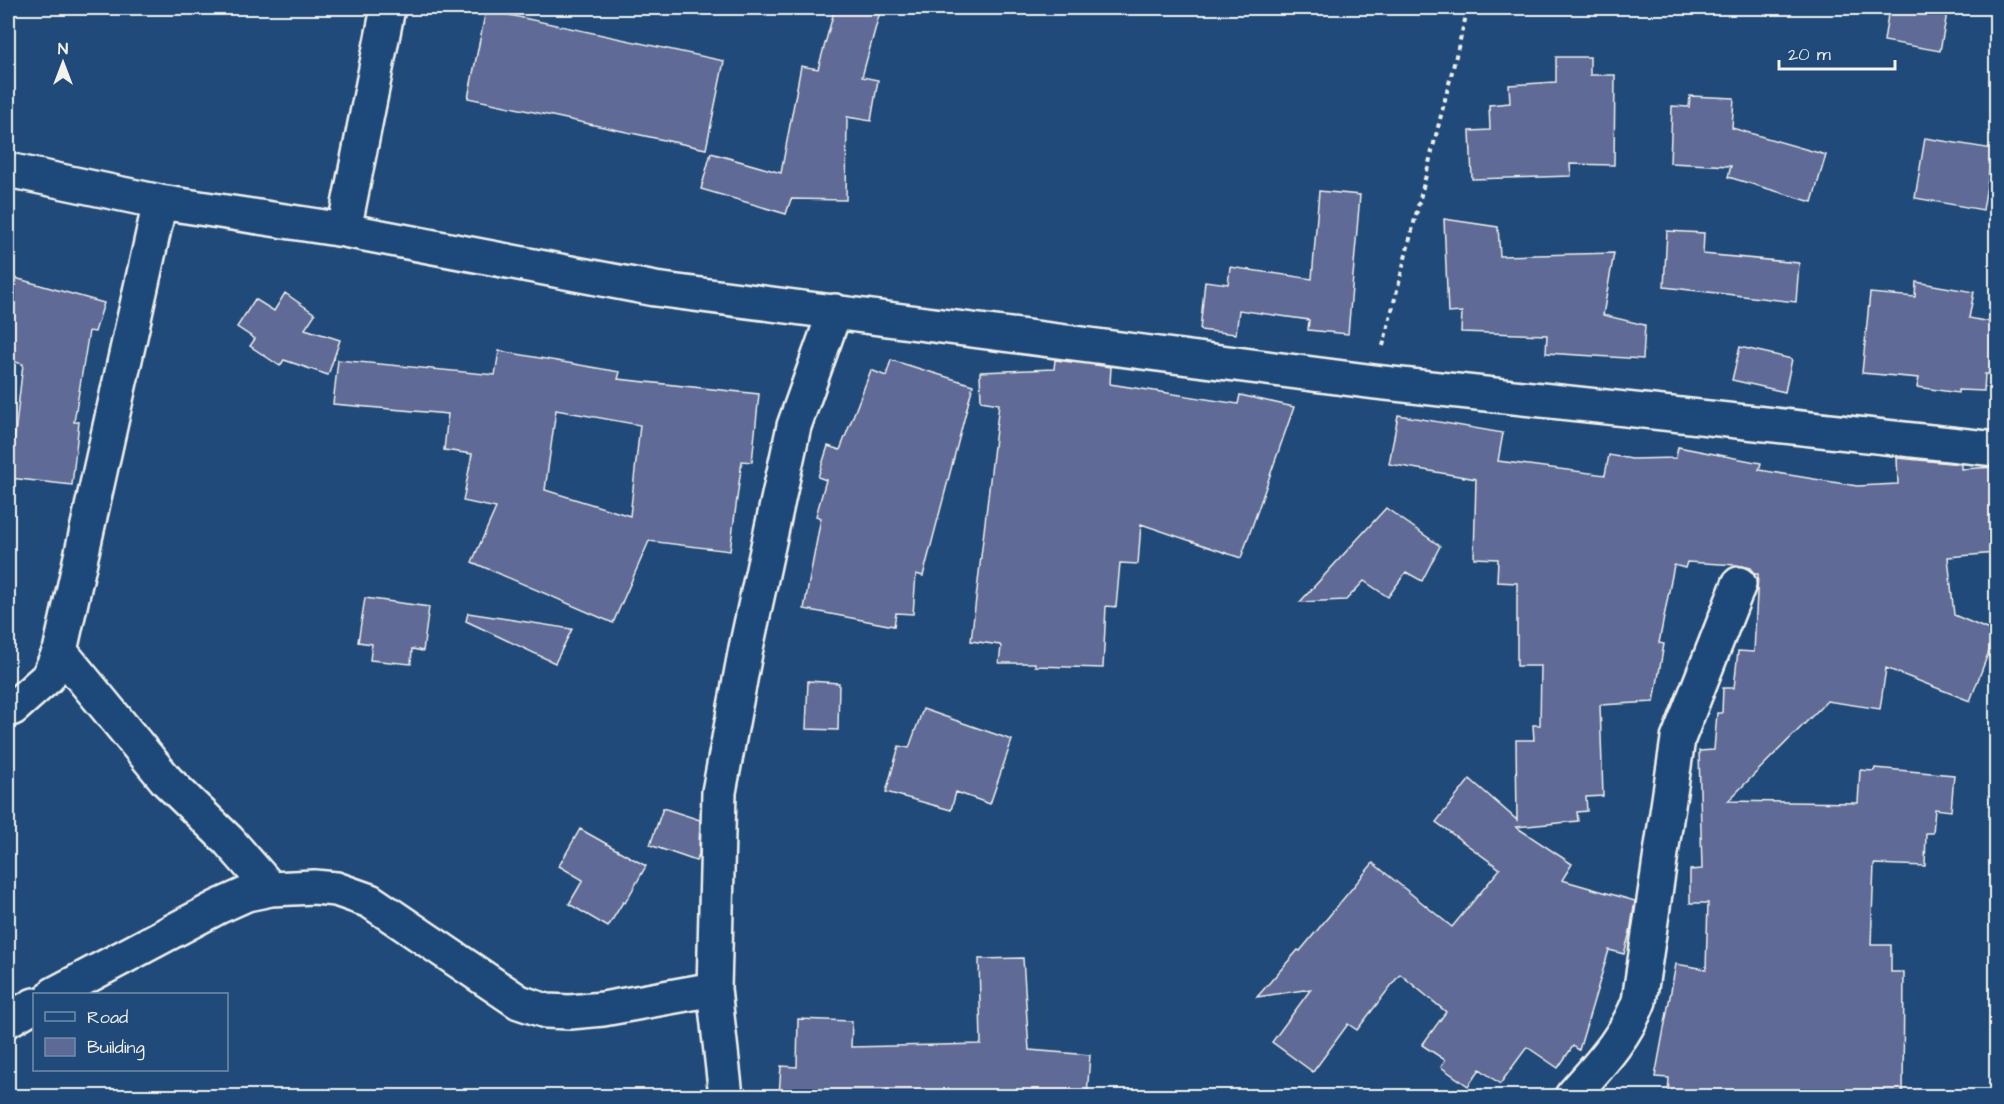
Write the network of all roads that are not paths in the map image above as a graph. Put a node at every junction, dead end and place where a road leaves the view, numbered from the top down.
1 (388, 8) edge
2 (8, 170) edge
3 (160, 202) junction
4 (344, 230) junction
5 (835, 311) junction
6 (1996, 449) edge
7 (1739, 584) dead end
8 (60, 651) junction
9 (8, 710) edge
10 (271, 889) junction
11 (714, 989) junction
12 (56, 993) edge
13 (33, 1006) edge
14 (8, 1020) edge
15 (726, 1096) edge
16 (1572, 1096) edge

1 - 4 street
2 - 3 street
3 - 4 street
3 - 8 street
4 - 5 street
5 - 6 street
5 - 11 street
7 - 16 street
8 - 9 street
8 - 10 street
10 - 11 street
10 - 12 street
11 - 15 street
13 - 14 street

